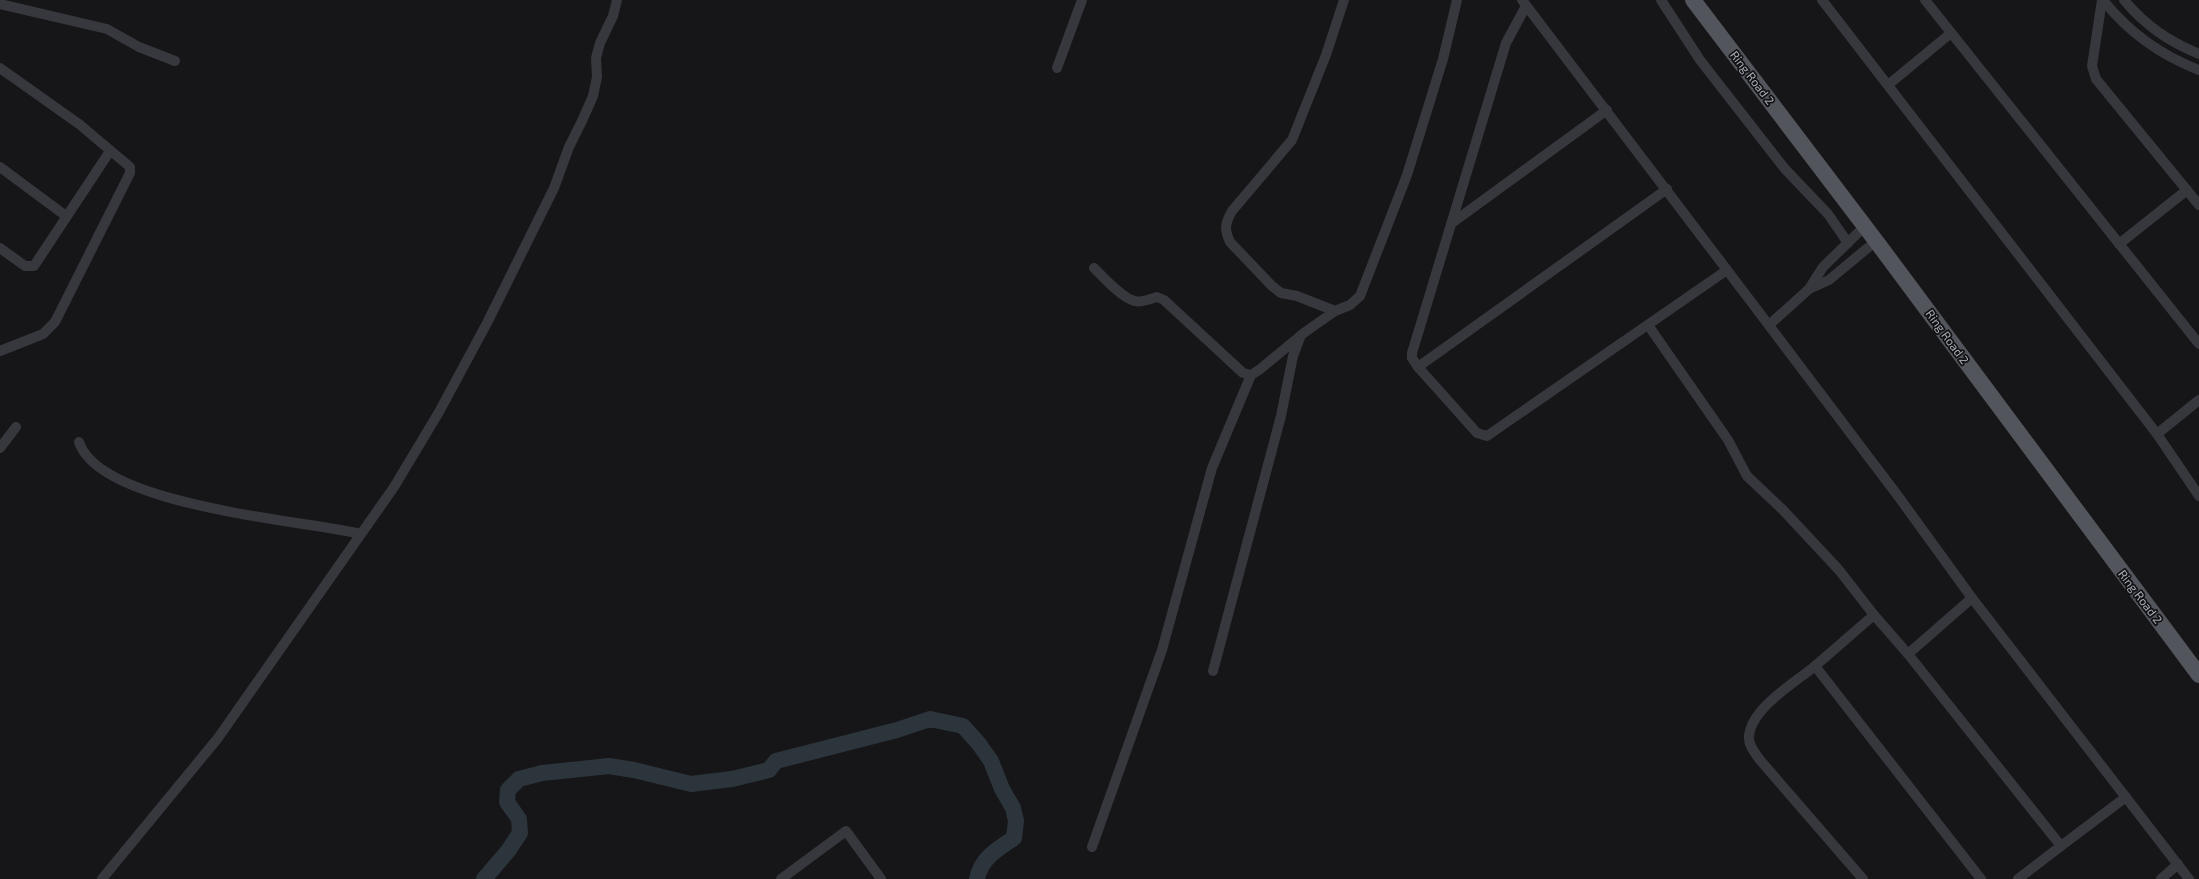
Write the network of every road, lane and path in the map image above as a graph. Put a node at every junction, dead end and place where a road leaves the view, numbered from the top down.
1 (617, 0) edge
2 (1082, 0) edge
3 (1344, 0) edge
4 (1457, 0) edge
5 (1661, 0) edge
6 (1693, 0) edge
7 (1822, 0) edge
8 (1925, 0) edge
9 (2103, 0) edge
10 (2124, 0) edge
11 (1524, 3) edge
12 (0, 4) edge
13 (2141, 20) junction
14 (2130, 31) junction
15 (1951, 33) junction
16 (2199, 54) edge
17 (176, 61) dead end
18 (0, 68) edge
19 (1057, 68) dead end
20 (2199, 70) edge
21 (1888, 85) junction
22 (1607, 110) junction
23 (110, 151) junction
24 (0, 167) edge
25 (1667, 189) junction
26 (2187, 190) junction
27 (2199, 205) edge
28 (66, 216) junction
29 (1452, 223) junction
30 (1865, 226) junction
31 (1876, 241) junction
32 (1848, 243) junction
33 (2119, 244) junction
34 (0, 248) edge
35 (1094, 268) dead end
36 (1726, 270) junction
37 (1809, 289) junction
38 (1335, 312) junction
39 (1648, 325) junction
40 (1769, 325) junction
41 (1301, 335) junction
42 (2199, 344) edge
43 (0, 351) edge
44 (1418, 367) junction
45 (1251, 375) junction
46 (2199, 400) edge
47 (16, 427) dead end
48 (2157, 434) junction
49 (79, 442) dead end
50 (0, 448) edge
51 (2198, 493) edge
52 (361, 534) junction
53 (1972, 598) junction
54 (1874, 615) junction
55 (1908, 654) junction
56 (1814, 666) junction
57 (1213, 671) dead end
58 (2199, 675) edge
59 (2126, 797) junction
60 (2061, 846) junction
61 (1092, 847) dead end
62 (2178, 864) junction
63 (102, 879) edge
64 (781, 879) edge
65 (881, 879) edge
66 (1863, 879) edge
67 (1981, 879) edge
68 (2018, 879) edge
69 (2160, 879) edge
70 (2189, 879) edge

1 - 52 street
2 - 19 street
3 - 38 street
4 - 38 street
5 - 32 street
6 - 30 main road, Ring Road 2
7 - 21 street
8 - 15 street
9 - 14 street
9 - 26 street
10 - 13 street
11 - 22 street
11 - 29 street
12 - 17 street
13 - 14 street
13 - 16 street
14 - 20 street
15 - 21 street
15 - 33 street
18 - 23 street
21 - 48 street
22 - 25 street
22 - 29 street
23 - 28 street
23 - 43 street
24 - 28 street
25 - 36 street
25 - 44 street
26 - 27 street
26 - 33 street
28 - 34 street
29 - 44 street
30 - 31 main road, Ring Road 2
30 - 32 street
31 - 37 street
31 - 58 main road, Ring Road 2
32 - 37 street
33 - 42 street
35 - 45 street
36 - 39 street
36 - 40 street
37 - 40 street
38 - 41 street
39 - 44 street
39 - 54 street
40 - 53 street
41 - 45 street
41 - 57 street
45 - 61 street
46 - 48 street
47 - 50 street
48 - 51 street
49 - 52 street
52 - 63 street
53 - 55 street
53 - 59 street
54 - 55 street
54 - 56 street
55 - 60 street
56 - 66 street
56 - 67 street
59 - 60 street
59 - 62 street
60 - 68 street
62 - 69 street
62 - 70 street
64 - 65 street

